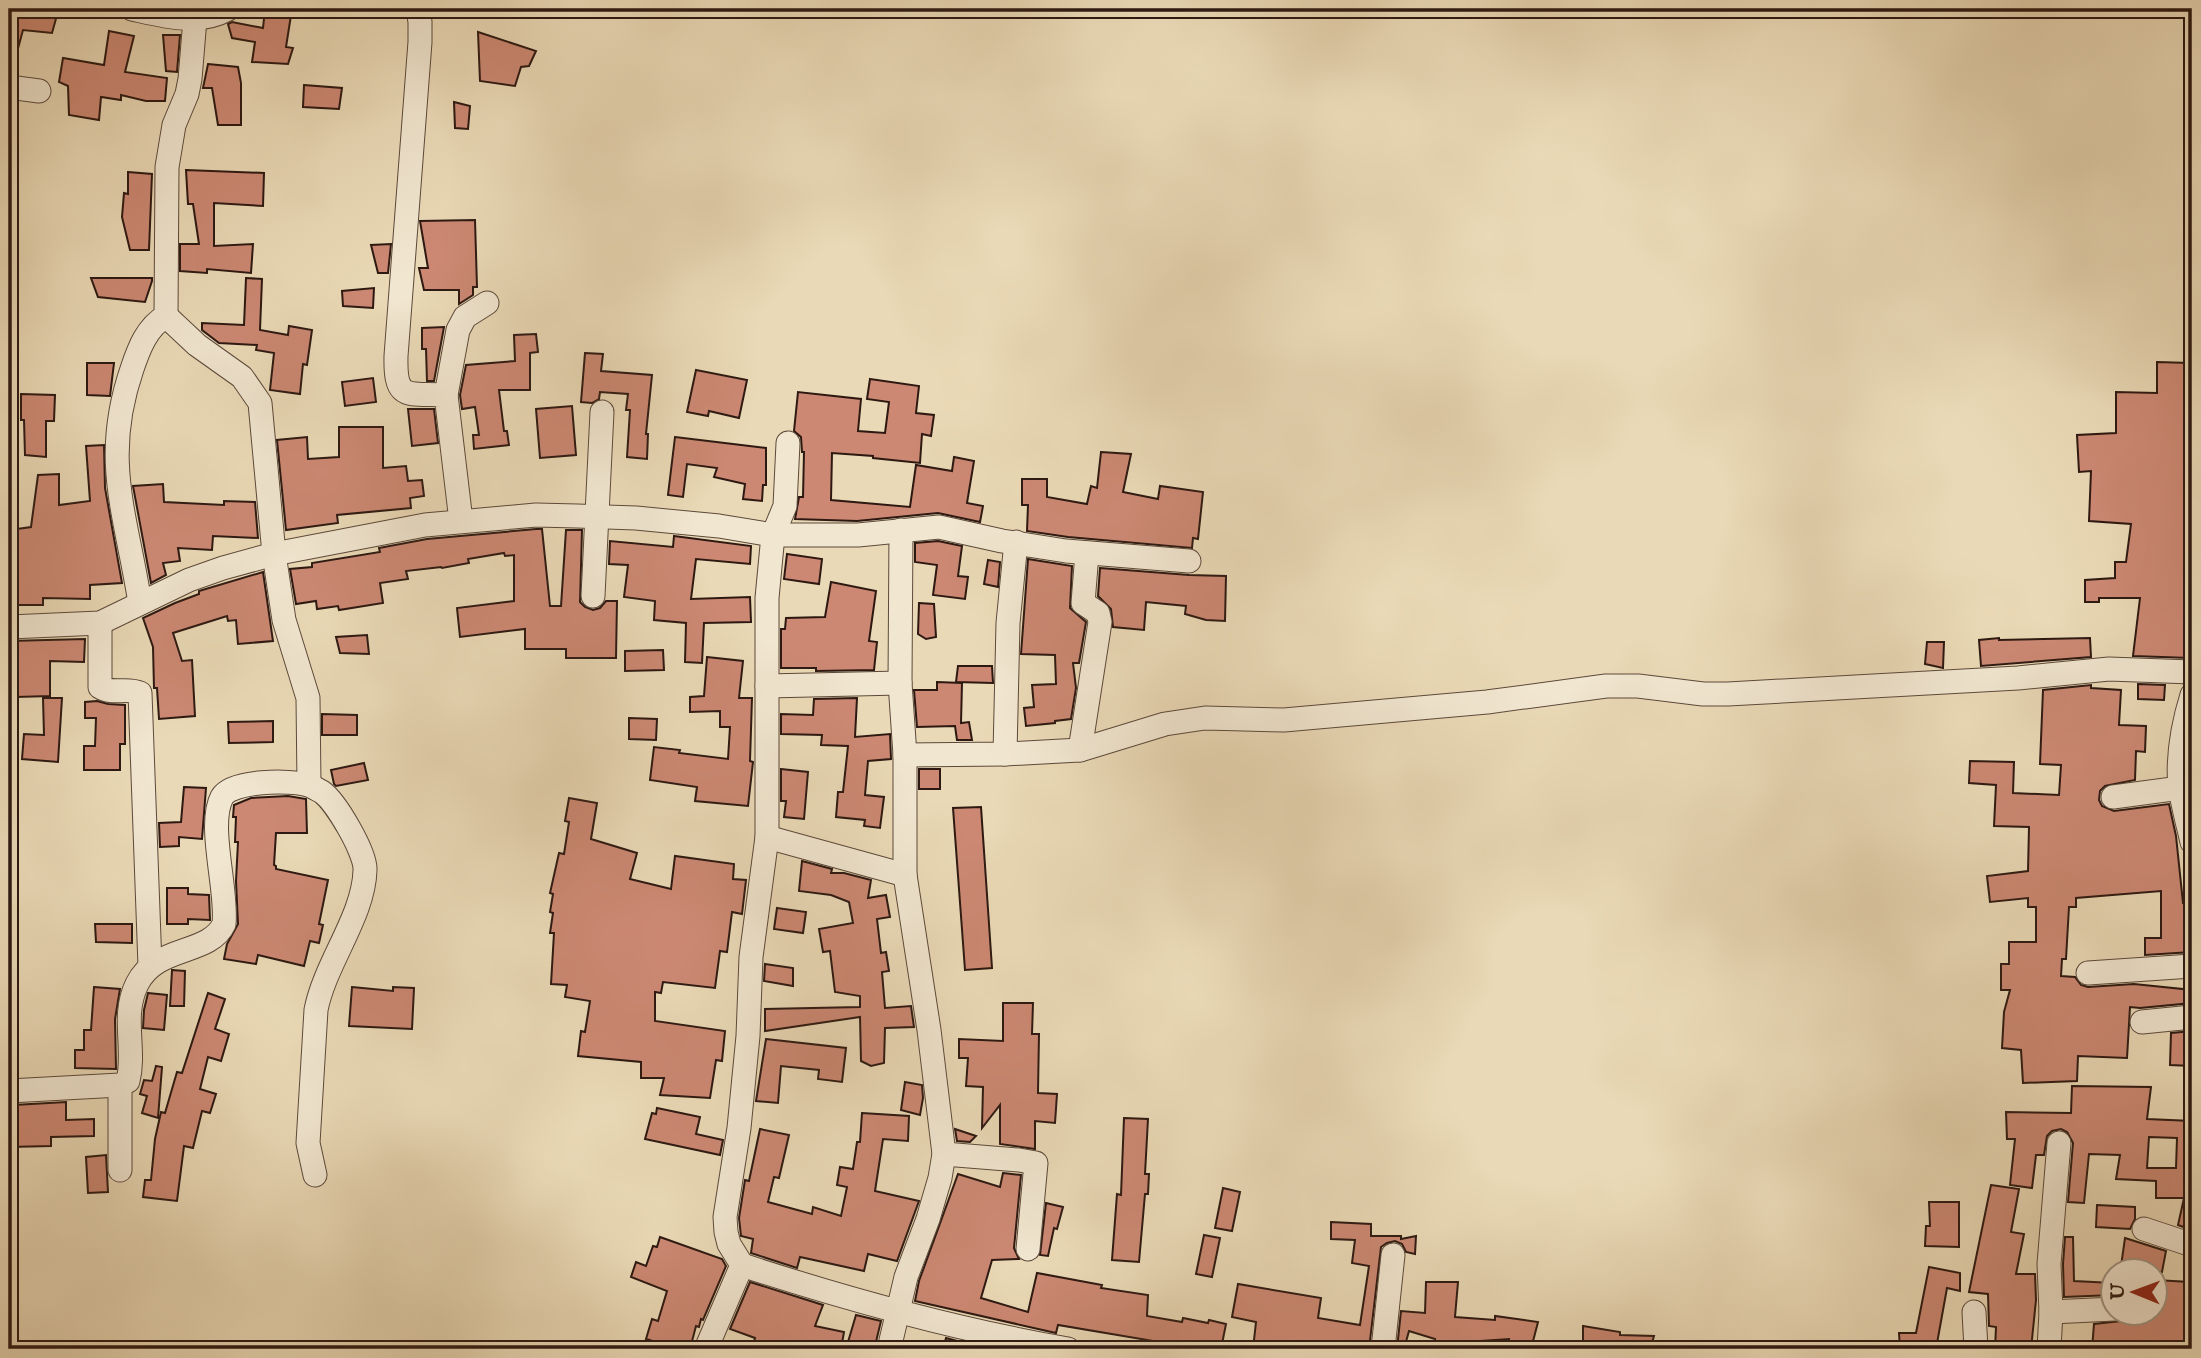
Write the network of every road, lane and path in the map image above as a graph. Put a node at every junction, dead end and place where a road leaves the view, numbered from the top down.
1 (132, 9) edge
2 (229, 9) edge
3 (418, 9) edge
4 (195, 19) junction
5 (9, 86) edge
6 (39, 91) dead end
7 (486, 303) dead end
8 (166, 316) junction
9 (446, 395) junction
10 (602, 412) dead end
11 (788, 443) dead end
12 (596, 517) junction
13 (461, 521) junction
14 (901, 530) junction
15 (773, 535) junction
16 (1016, 542) junction
17 (1087, 553) junction
18 (274, 554) junction
19 (1189, 561) dead end
20 (593, 596) dead end
21 (140, 603) junction
22 (100, 623) junction
23 (9, 627) edge
24 (2192, 672) edge
25 (900, 683) junction
26 (767, 686) junction
27 (2192, 695) edge
28 (1080, 750) junction
29 (905, 754) junction
30 (1005, 754) junction
31 (309, 785) junction
32 (2180, 788) junction
33 (2113, 797) dead end
34 (767, 837) junction
35 (2192, 842) edge
36 (905, 875) junction
37 (150, 966) junction
38 (2192, 966) edge
39 (2088, 973) dead end
40 (2192, 1017) edge
41 (2142, 1022) dead end
42 (120, 1085) junction
43 (9, 1091) edge
44 (2059, 1143) dead end
45 (944, 1154) junction
46 (120, 1170) dead end
47 (315, 1175) dead end
48 (2144, 1229) dead end
49 (2192, 1245) edge
50 (1028, 1248) dead end
51 (1393, 1255) dead end
52 (742, 1265) junction
53 (2100, 1310) edge
54 (897, 1312) junction
55 (1974, 1312) dead end
56 (2051, 1312) junction
57 (1018, 1345) edge
58 (706, 1349) edge
59 (889, 1349) edge
60 (1068, 1349) edge
61 (1383, 1349) edge
62 (1976, 1349) edge
63 (2049, 1349) edge

1 - 4 street
2 - 4 street
3 - 9 street
4 - 8 street
5 - 6 street
7 - 9 street
8 - 18 street
8 - 21 street
9 - 13 street
10 - 12 street
11 - 15 street
12 - 13 street
12 - 15 street
12 - 20 street
13 - 18 street
14 - 15 street
14 - 16 street
14 - 25 street
15 - 26 street
16 - 17 street
16 - 30 street
17 - 19 street
17 - 28 street
18 - 21 street
18 - 31 street
21 - 22 street
22 - 23 street
22 - 37 street
24 - 28 street
25 - 26 street
25 - 29 street
26 - 34 street
27 - 32 street
28 - 30 street
29 - 30 street
29 - 36 street
31 - 37 street
31 - 47 street
32 - 33 street
32 - 35 street
34 - 36 street
34 - 52 street
36 - 45 street
37 - 42 street
38 - 39 street
40 - 41 street
42 - 43 street
42 - 46 street
44 - 56 street
45 - 50 street
45 - 54 street
48 - 49 street
51 - 61 street
52 - 54 street
52 - 58 street
53 - 56 street
54 - 57 street
54 - 59 street
55 - 62 street
56 - 63 street
57 - 60 street

